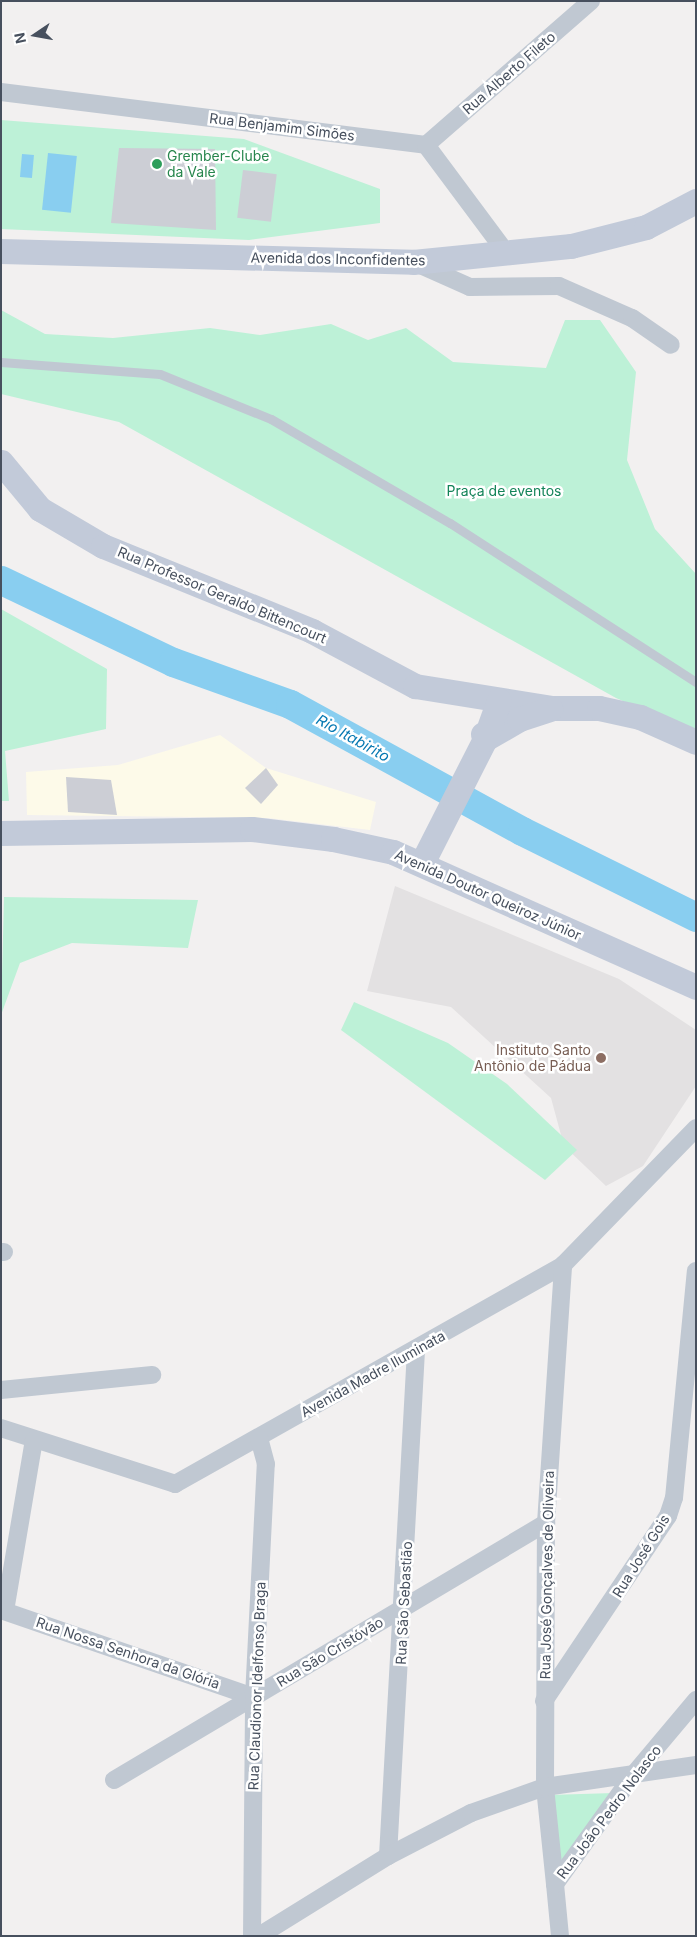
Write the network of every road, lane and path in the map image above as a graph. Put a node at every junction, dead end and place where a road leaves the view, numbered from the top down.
1 (591, 1) edge
2 (1, 92) edge
3 (426, 145) junction
4 (696, 201) edge
5 (1, 251) edge
6 (508, 255) junction
7 (413, 262) junction
8 (671, 345) dead end
9 (1, 362) edge
10 (1, 462) edge
11 (696, 682) edge
12 (456, 693) junction
13 (499, 700) junction
14 (552, 708) junction
15 (696, 742) edge
16 (482, 745) junction
17 (1, 833) edge
18 (422, 863) junction
19 (696, 987) edge
20 (696, 1128) edge
21 (563, 1266) junction
22 (696, 1271) edge
23 (416, 1350) junction
24 (692, 1350) edge
25 (152, 1375) dead end
26 (1, 1390) edge
27 (1, 1428) edge
28 (259, 1438) junction
29 (34, 1440) junction
30 (546, 1523) junction
31 (404, 1607) junction
32 (3, 1610) edge
33 (254, 1697) junction
34 (696, 1700) edge
35 (544, 1701) junction
36 (696, 1765) edge
37 (634, 1774) junction
38 (114, 1780) dead end
39 (544, 1787) junction
40 (388, 1856) junction
41 (555, 1884) junction
42 (252, 1936) edge
43 (259, 1936) edge
44 (560, 1936) edge

1 - 3 street, Rua Alberto Fileto
2 - 3 street, Rua Benjamim Simões
3 - 6 street
4 - 6 main road, Avenida dos Inconfidentes
5 - 7 main road, Avenida dos Inconfidentes
6 - 7 main road, Avenida dos Inconfidentes
7 - 8 street
9 - 11 lane
10 - 12 main road, Rua Professor Geraldo Bittencourt
12 - 13 main road, Rua Professor Geraldo Bittencourt
12 - 16 main road
13 - 14 main road, Rua Professor Geraldo Bittencourt
13 - 16 main road
14 - 15 main road, Rua Professor Geraldo Bittencourt
14 - 16 main road
16 - 18 main road
17 - 18 main road, Avenida Doutor Queiroz Júnior
18 - 19 main road, Avenida Doutor Queiroz Júnior
20 - 21 street, Avenida Madre Iluminata
21 - 23 street, Avenida Madre Iluminata
21 - 30 street, Rua José Gonçalves de Oliveira
22 - 24 street, Rua José Gois
23 - 28 street, Avenida Madre Iluminata
23 - 31 street, Rua São Sebastião
24 - 35 street, Rua José Gois
25 - 26 street
27 - 29 street, Avenida Madre Iluminata
28 - 29 street, Avenida Madre Iluminata
28 - 33 street, Rua Claudionor Idelfonso Braga
29 - 32 street
30 - 31 street, Rua São Cristóvão
30 - 35 street, Rua José Gonçalves de Oliveira
31 - 33 street, Rua São Cristóvão
31 - 40 street, Rua São Sebastião
32 - 33 street, Rua Nossa Senhora da Glória
33 - 38 street, Rua São Cristóvão
33 - 42 street, Rua Claudionor Idelfonso Braga
34 - 37 street, Rua João Pedro Nolasco
35 - 39 street, Rua José Gonçalves de Oliveira
36 - 37 street
37 - 39 street
37 - 41 street, Rua João Pedro Nolasco
39 - 40 street
39 - 41 street, Rua José Gonçalves de Oliveira
40 - 43 street
41 - 44 street, Rua João Pedro Nolasco

